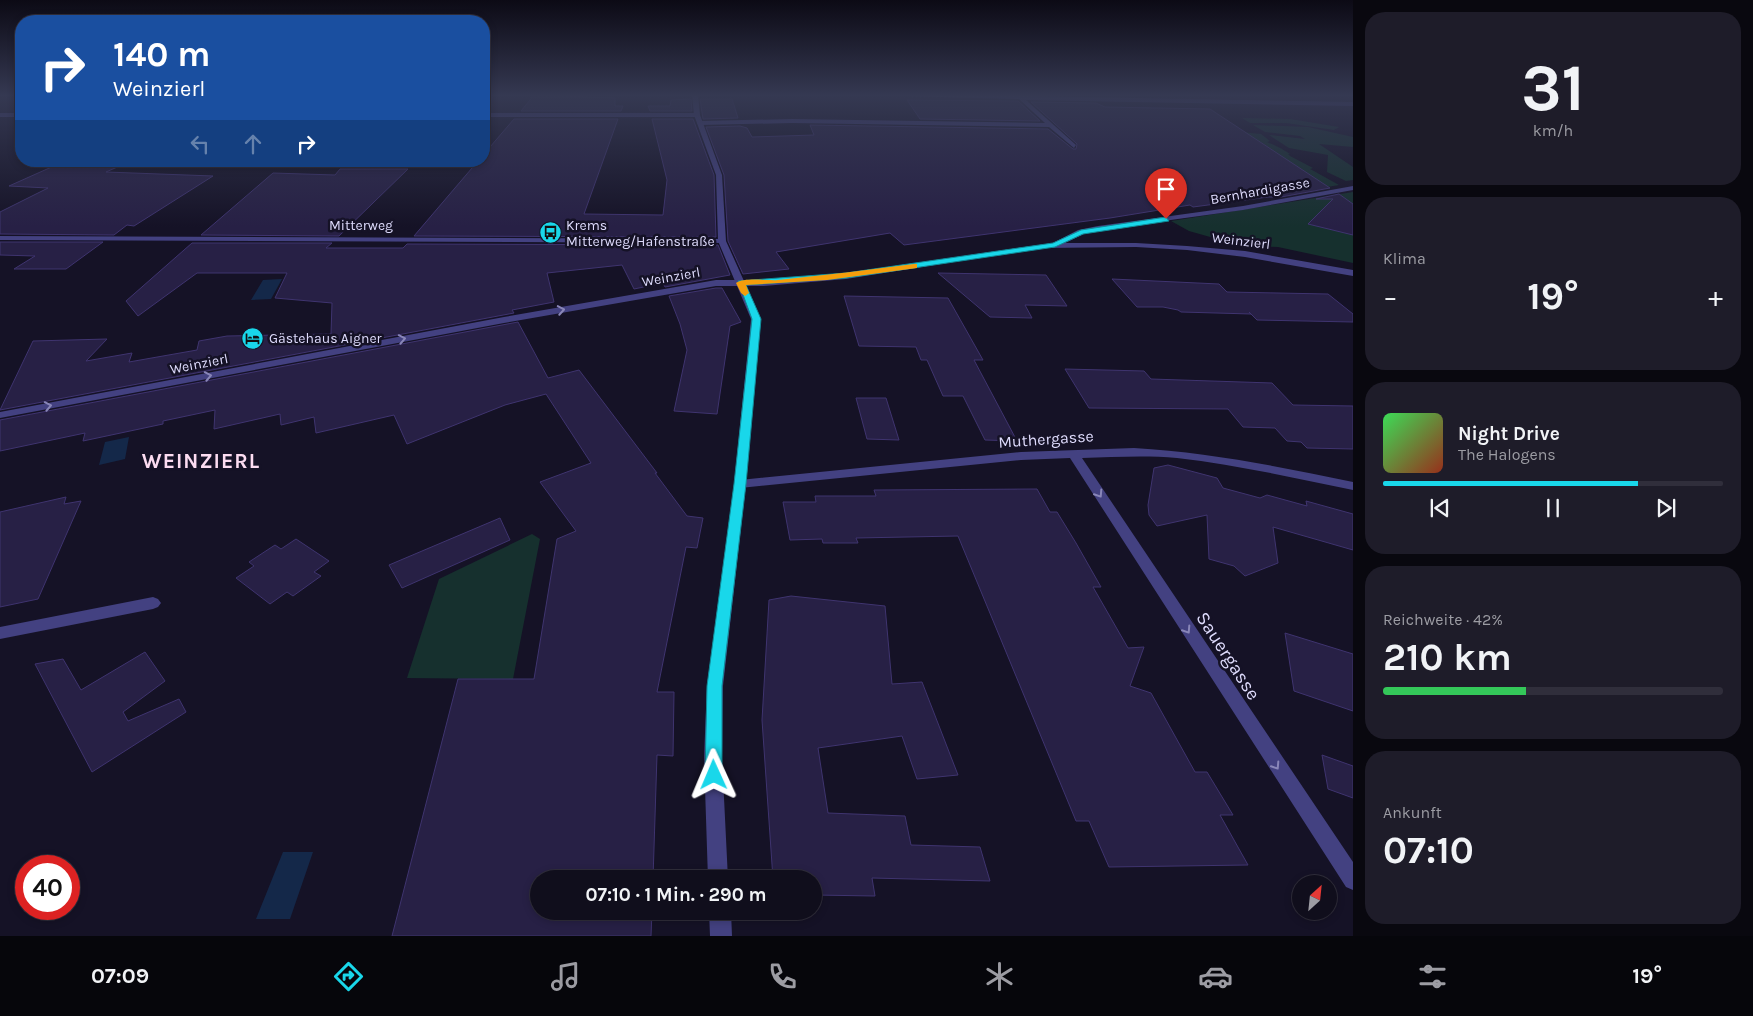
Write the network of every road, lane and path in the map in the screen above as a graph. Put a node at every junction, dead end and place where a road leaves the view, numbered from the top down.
1 (706, 139) edge
2 (1066, 139) edge
3 (1074, 146) dead end
4 (1353, 188) edge
5 (0, 238) edge
6 (722, 241) junction
7 (1055, 245) junction
8 (1353, 273) edge
9 (740, 283) junction
10 (0, 415) edge
11 (1073, 452) junction
12 (740, 484) junction
13 (1353, 486) edge
14 (153, 603) dead end
15 (0, 633) edge
16 (718, 870) edge
17 (1353, 880) edge
18 (720, 920) edge
19 (721, 936) edge

1 - 6 street
2 - 3 street
4 - 7 street, Bernhardigasse
5 - 6 street, Mitterweg
6 - 9 street
7 - 8 street, Weinzierl
7 - 9 street, Weinzierl
10 -> 9 street, Weinzierl
9 - 12 street
11 - 12 street, Muthergasse
11 - 13 street, Muthergasse
11 -> 17 street, Sauergasse
12 - 16 street
14 - 15 street
18 - 19 street

